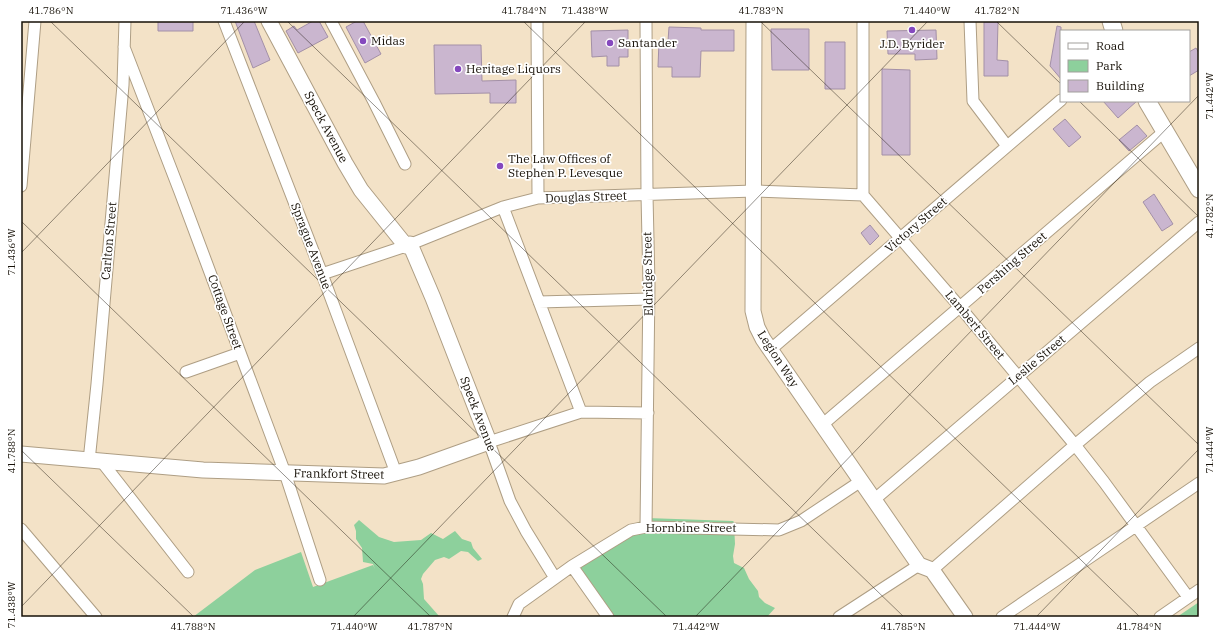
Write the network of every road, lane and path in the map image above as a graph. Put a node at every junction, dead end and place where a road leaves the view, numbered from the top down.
1 (35, 21) edge
2 (125, 21) edge
3 (224, 21) edge
4 (269, 21) edge
5 (331, 21) edge
6 (537, 21) edge
7 (646, 21) edge
8 (754, 21) edge
9 (863, 21) edge
10 (970, 21) edge
11 (124, 47) junction
12 (1060, 101) edge
13 (1148, 102) edge
14 (1165, 131) junction
15 (1007, 146) junction
16 (405, 164) dead end
17 (21, 186) edge
18 (1199, 189) edge
19 (754, 191) junction
20 (647, 195) junction
21 (863, 195) junction
22 (538, 198) junction
23 (503, 207) junction
24 (1199, 222) edge
25 (901, 238) junction
26 (408, 245) junction
27 (322, 274) junction
28 (648, 299) junction
29 (539, 302) junction
30 (960, 307) junction
31 (1199, 348) edge
32 (770, 350) junction
33 (240, 353) junction
34 (186, 372) dead end
35 (1018, 376) junction
36 (581, 412) junction
37 (648, 413) junction
38 (822, 425) junction
39 (489, 442) junction
40 (1075, 445) junction
41 (21, 454) edge
42 (95, 461) junction
43 (285, 473) junction
44 (396, 473) junction
45 (861, 481) junction
46 (1199, 483) edge
47 (875, 499) junction
48 (1136, 526) junction
49 (646, 527) junction
50 (21, 529) edge
51 (572, 566) junction
52 (926, 567) junction
53 (188, 572) dead end
54 (555, 578) junction
55 (320, 580) dead end
56 (1199, 590) edge
57 (1188, 597) junction
58 (96, 617) edge
59 (513, 617) edge
60 (608, 617) edge
61 (839, 617) edge
62 (964, 617) edge
63 (1002, 617) edge
64 (1160, 617) edge

1 - 17 street
2 - 11 street, Carlton Street
3 - 27 street, Sprague Avenue
4 - 26 street, Speck Avenue
5 - 16 street
6 - 22 street
7 - 20 street, Eldridge Street
8 - 19 street, Legion Way
9 - 21 street
10 - 15 street
11 - 33 street, Cottage Street
11 - 42 street, Carlton Street
12 - 15 street, Victory Street
13 - 14 main road
14 - 18 main road
14 - 30 street, Pershing Street
15 - 25 street, Victory Street
19 - 20 street, Douglas Street
19 - 21 street, Douglas Street
19 - 32 street, Legion Way
20 - 22 street, Douglas Street
20 - 28 street, Eldridge Street
21 - 25 street, Lambert Street
22 - 23 street, Douglas Street
23 - 26 street, Douglas Street
23 - 29 street
24 - 35 street, Leslie Street
25 - 30 street, Lambert Street
25 - 32 street, Victory Street
26 - 27 street, Douglas Street
26 - 39 street, Speck Avenue
27 - 44 street, Sprague Avenue
28 - 29 street
28 - 37 street, Eldridge Street
29 - 36 street
30 - 35 street, Lambert Street
30 - 38 street, Pershing Street
31 - 40 street
32 - 38 street, Legion Way
33 - 34 street
33 - 43 street, Cottage Street
35 - 40 street, Lambert Street
35 - 47 street, Leslie Street
36 - 37 street, Frankfort Street
36 - 39 street, Frankfort Street
37 - 49 street, Eldridge Street
38 - 45 street, Legion Way
39 - 44 street, Frankfort Street
39 - 54 street, Speck Avenue
40 - 48 street, Lambert Street
40 - 52 street
41 - 42 street, Frankfort Street
42 - 43 street, Frankfort Street
42 - 53 street
43 - 44 street, Frankfort Street
43 - 55 street, Cottage Street
45 - 47 street, Legion Way
45 - 49 street, Hornbine Street
46 - 48 street
47 - 52 street, Legion Way
48 - 57 street, Lambert Street
48 - 63 street
49 - 51 street, Hornbine Street
50 - 58 street
51 - 54 street, Hornbine Street
51 - 60 street
52 - 61 street
52 - 62 street, Legion Way
54 - 59 street, Hornbine Street
56 - 57 street
57 - 64 street

